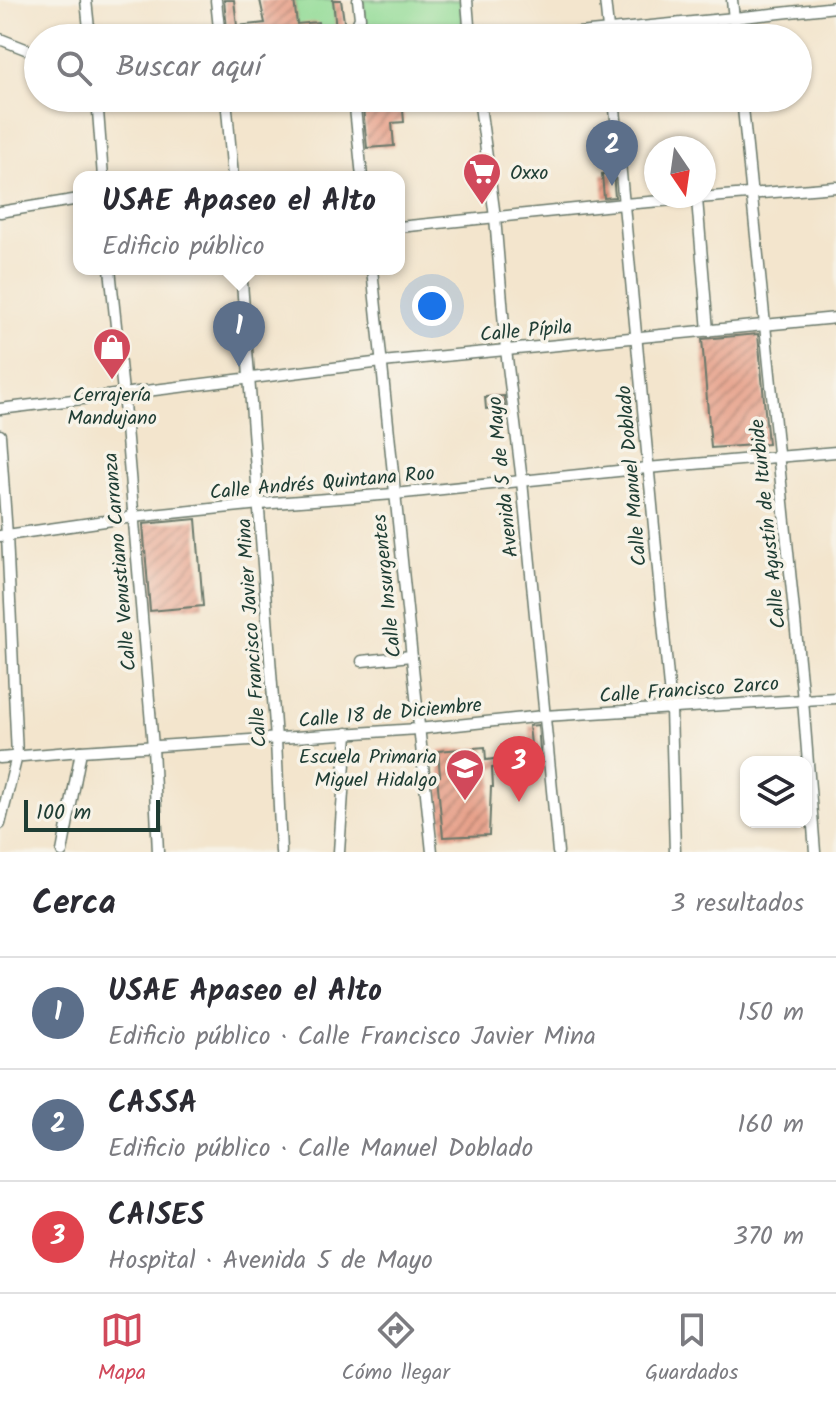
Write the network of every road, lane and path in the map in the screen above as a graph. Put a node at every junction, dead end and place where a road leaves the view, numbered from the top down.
1 (86, 0) edge
2 (216, 0) edge
3 (358, 0) edge
4 (467, 0) edge
5 (605, 0) edge
6 (732, 0) edge
7 (836, 7) edge
8 (734, 18) junction
9 (89, 24) edge
10 (219, 24) edge
11 (357, 24) edge
12 (469, 24) edge
13 (608, 24) edge
14 (687, 24) edge
15 (735, 24) edge
16 (0, 39) edge
17 (24, 48) edge
18 (98, 112) edge
19 (227, 112) edge
20 (355, 112) edge
21 (481, 112) edge
22 (615, 112) edge
23 (743, 112) edge
24 (103, 171) edge
25 (232, 171) edge
26 (361, 171) edge
27 (836, 187) edge
28 (752, 193) junction
29 (716, 197) edge
30 (73, 200) edge
31 (644, 203) edge
32 (624, 204) junction
33 (698, 208) edge
34 (0, 212) edge
35 (495, 217) junction
36 (405, 226) edge
37 (111, 275) edge
38 (241, 275) edge
39 (373, 275) edge
40 (836, 318) edge
41 (764, 325) junction
42 (708, 331) junction
43 (636, 339) junction
44 (506, 350) junction
45 (382, 362) junction
46 (250, 379) junction
47 (123, 392) junction
48 (0, 409) edge
49 (0, 435) edge
50 (836, 452) edge
51 (778, 457) junction
52 (647, 468) junction
53 (522, 481) junction
54 (394, 494) junction
55 (260, 504) junction
56 (133, 517) junction
57 (4, 535) edge
58 (411, 656) junction
59 (362, 661) dead end
60 (836, 698) edge
61 (803, 700) junction
62 (671, 709) junction
63 (544, 716) junction
64 (418, 729) junction
65 (347, 733) junction
66 (276, 739) junction
67 (153, 747) junction
68 (81, 751) junction
69 (17, 756) junction
70 (0, 758) edge
71 (0, 824) edge
72 (62, 852) edge
73 (158, 852) edge
74 (281, 852) edge
75 (339, 852) edge
76 (432, 852) edge
77 (558, 852) edge
78 (675, 852) edge
79 (815, 852) edge

1 - 9 street
2 - 10 street
3 - 11 street
4 - 12 street
5 - 13 street
6 - 8 street
7 - 8 street
8 - 14 street
8 - 15 street
16 - 17 street
18 - 24 street
19 - 25 street
20 - 26 street
21 - 35 street, Avenida 5 de Mayo
22 - 32 street, Calle Manuel Doblado
23 - 28 street, Calle Agustín de Iturbide
27 - 28 street
28 - 29 street
28 - 41 street, Calle Agustín de Iturbide
30 - 34 street
31 - 32 street
32 - 35 street
32 - 43 street, Calle Manuel Doblado
33 - 42 street
35 - 36 street
35 - 44 street, Avenida 5 de Mayo
37 - 47 street, Calle Venustiano Carranza
38 - 46 street, Calle Francisco Javier Mina
39 - 45 street, Calle Insurgentes
40 - 41 street, Calle Pípila
41 - 42 street, Calle Pípila
41 - 51 street, Calle Agustín de Iturbide
42 - 43 street, Calle Pípila
43 - 44 street, Calle Pípila
43 - 52 street, Calle Manuel Doblado
44 - 45 street, Calle Pípila
44 - 53 street, Avenida 5 de Mayo
45 - 46 street, Calle Pípila
45 - 54 street, Calle Insurgentes
46 - 47 street, Calle Pípila
46 - 55 street, Calle Francisco Javier Mina
47 - 48 street, Calle Pípila
47 - 56 street, Calle Venustiano Carranza
49 - 57 street
50 - 51 street, Calle Andrés Quintana Roo
51 - 52 street, Calle Andrés Quintana Roo
51 - 61 street, Calle Agustín de Iturbide
52 - 53 street, Calle Andrés Quintana Roo
52 - 62 street, Calle Manuel Doblado
53 - 54 street, Calle Andrés Quintana Roo
53 - 63 street, Avenida 5 de Mayo
54 - 55 street, Calle Andrés Quintana Roo
54 - 58 street, Calle Insurgentes
55 - 56 street, Calle Andrés Quintana Roo
55 - 66 street, Calle Francisco Javier Mina
56 - 57 street, Calle Andrés Quintana Roo
56 - 67 street, Calle Venustiano Carranza
57 - 69 street
58 - 59 street
58 - 64 street, Calle Insurgentes
60 - 61 street, Calle Francisco Zarco
61 - 62 street, Calle Francisco Zarco
61 - 79 street, Calle Agustín de Iturbide
62 - 63 street, Calle Francisco Zarco
62 - 78 street, Calle Manuel Doblado
63 - 64 street, Calle 18 de Diciembre
63 - 77 street, Avenida 5 de Mayo
64 - 65 street, Calle 18 de Diciembre
64 - 76 street, Calle Insurgentes
65 - 66 street, Calle 18 de Diciembre
65 - 75 street
66 - 67 street, Calle 18 de Diciembre
66 - 74 street, Calle Francisco Javier Mina
67 - 68 street, Calle 18 de Diciembre
67 - 73 street, Calle Venustiano Carranza
68 - 69 street, Calle 18 de Diciembre
68 - 72 street
69 - 70 street, Calle 18 de Diciembre
69 - 71 street

